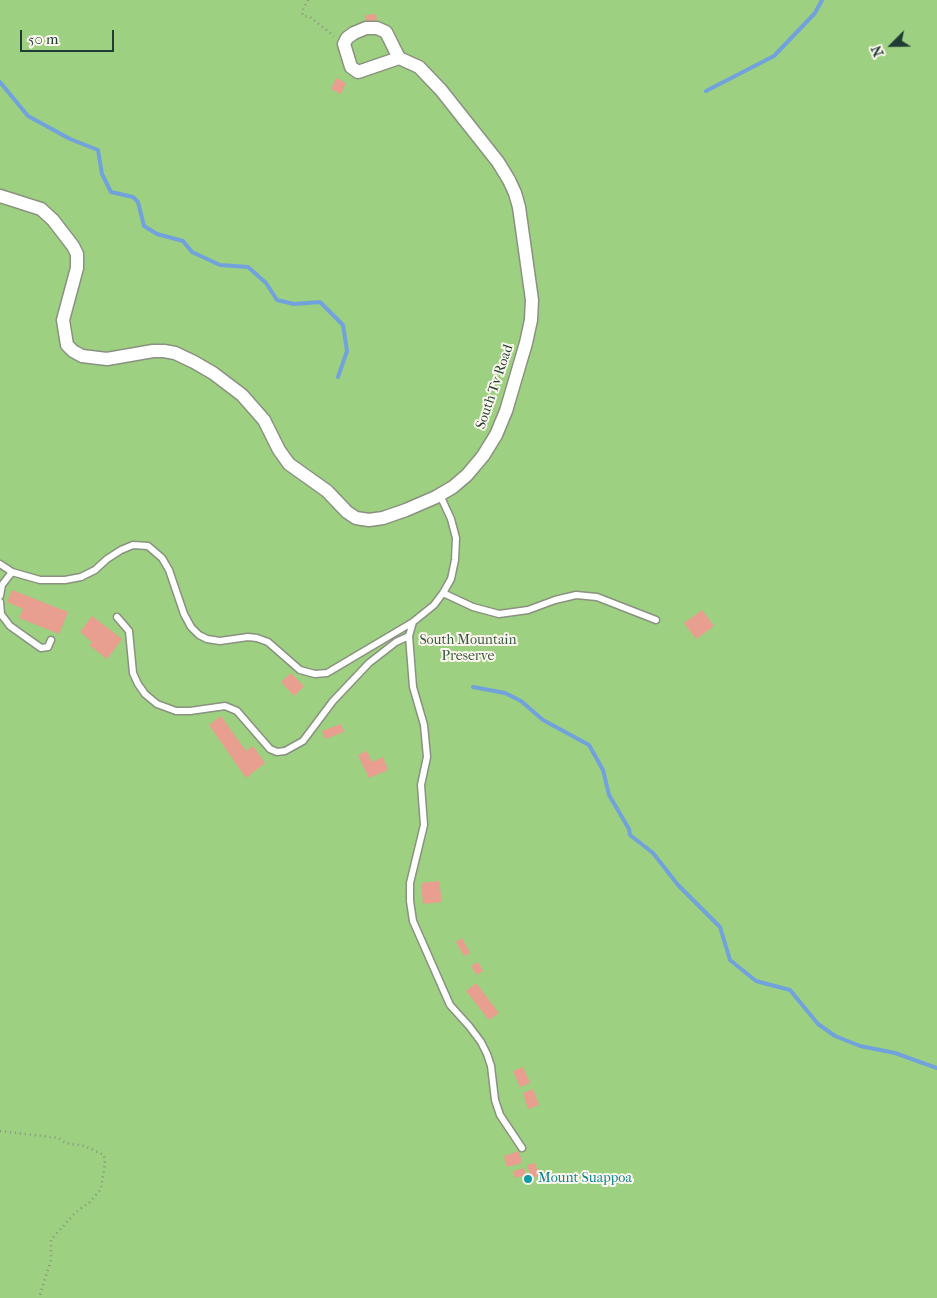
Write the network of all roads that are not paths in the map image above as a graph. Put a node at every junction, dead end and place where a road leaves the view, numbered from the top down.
1 (399, 58) junction
2 (0, 196) edge
3 (440, 495) junction
4 (0, 564) edge
5 (12, 572) junction
6 (443, 593) junction
7 (0, 596) edge
8 (0, 602) edge
9 (117, 617) dead end
10 (656, 620) dead end
11 (413, 622) junction
12 (409, 636) junction
13 (52, 640) dead end
14 (522, 1148) dead end

1 - 1 street
1 - 3 street, South Tv Road
2 - 3 street, South Tv Road
3 - 6 lane
4 - 5 lane
5 - 7 lane
5 - 11 lane
6 - 10 lane
6 - 11 lane
8 - 13 lane
9 - 12 lane
11 - 12 lane
12 - 14 lane

